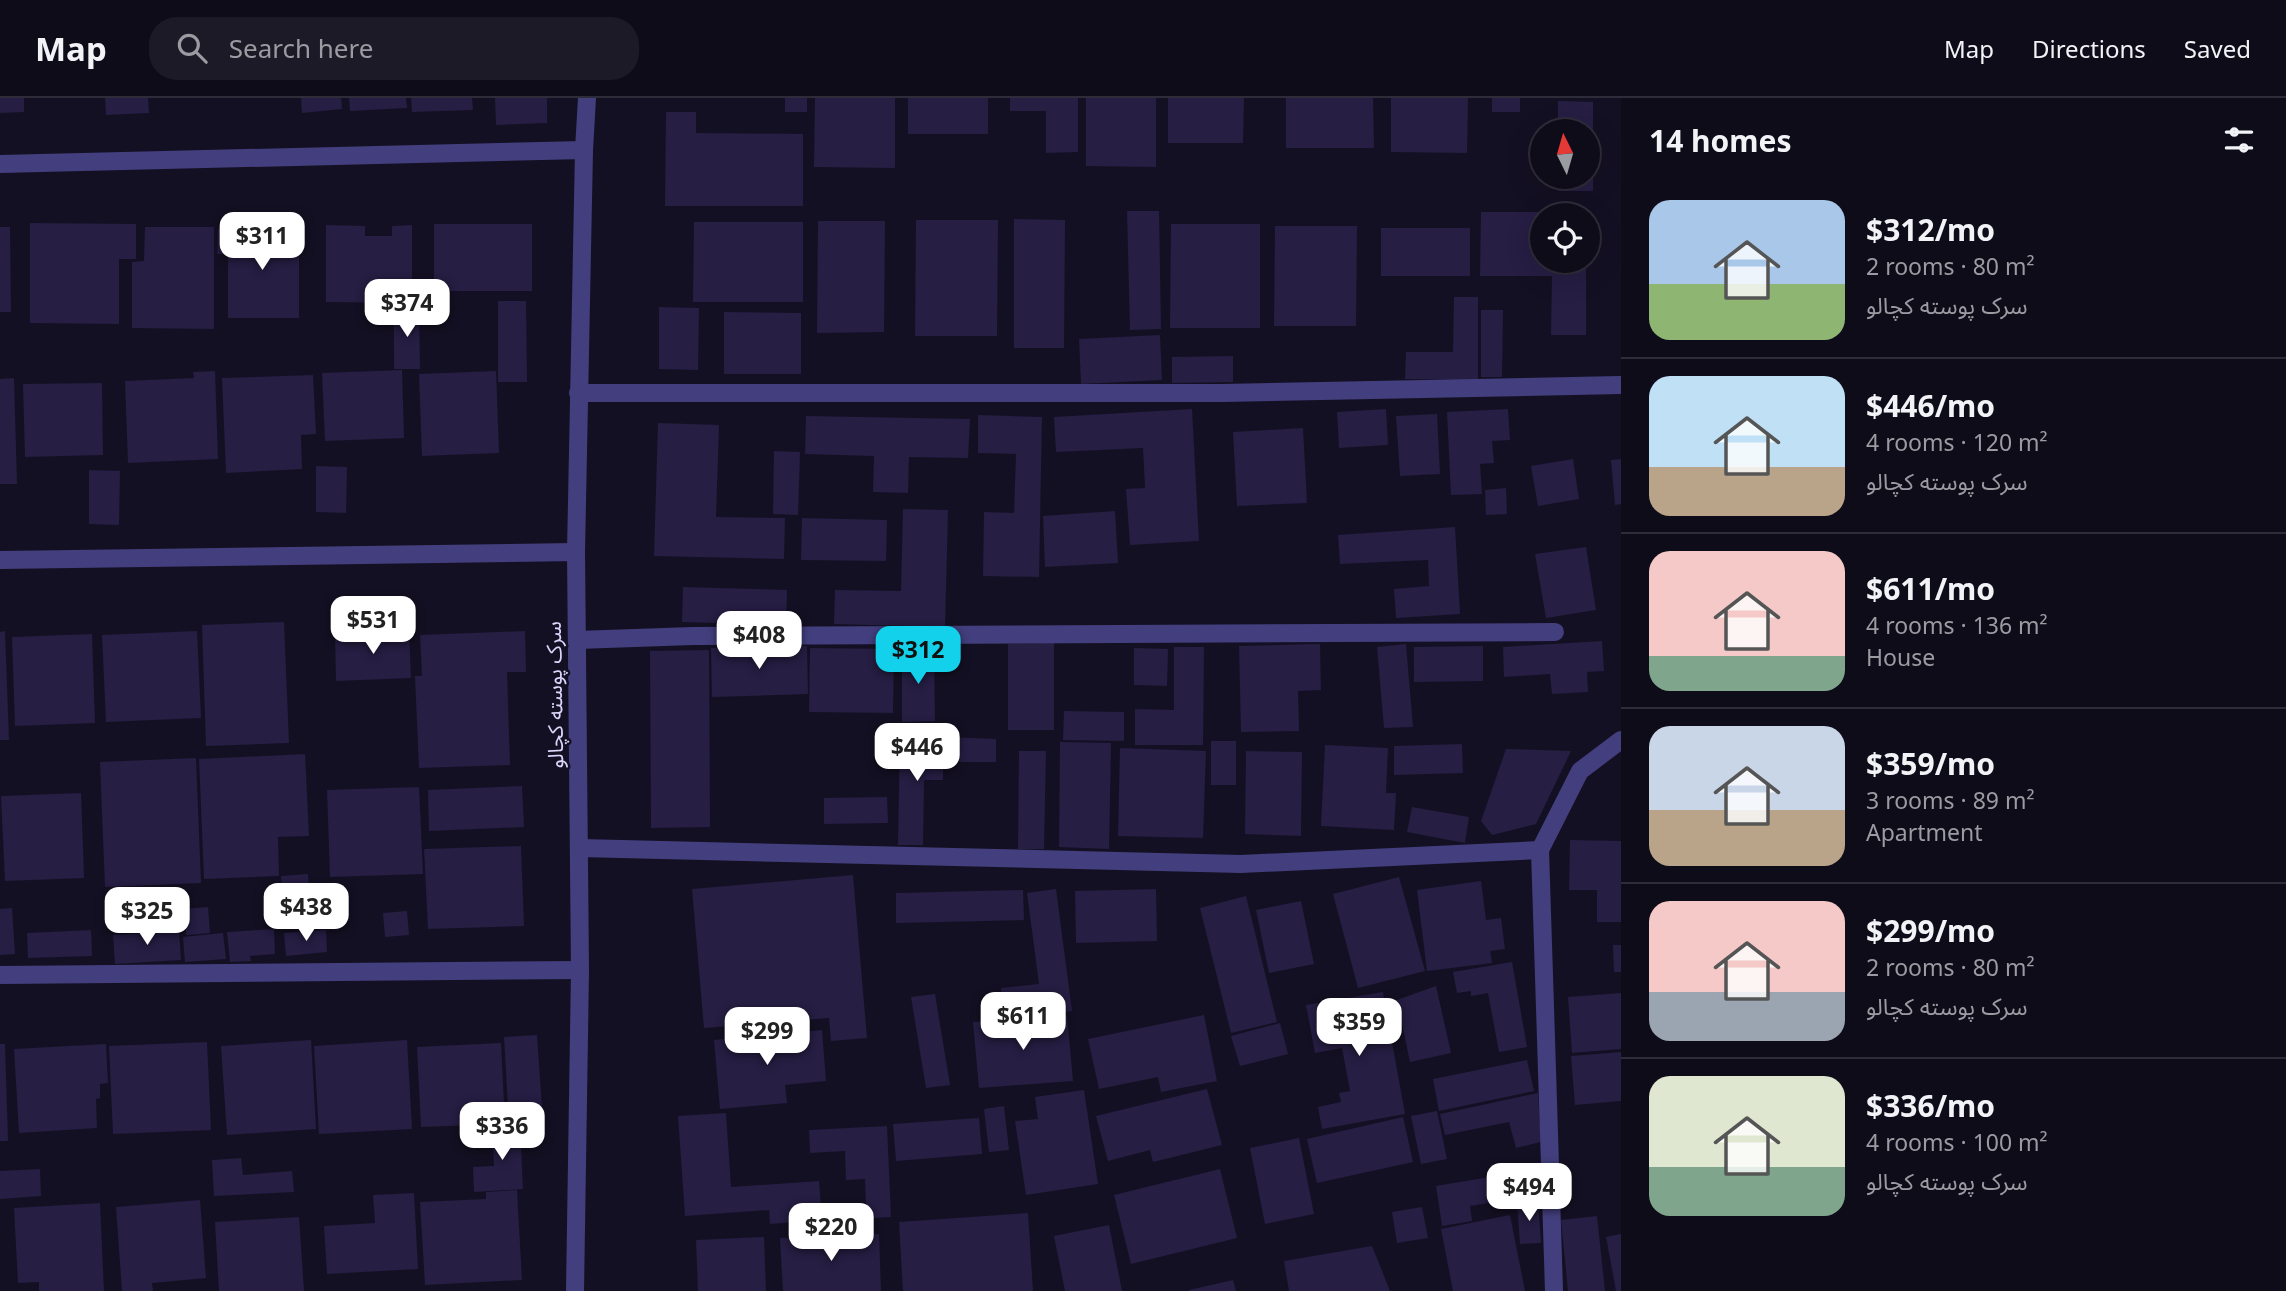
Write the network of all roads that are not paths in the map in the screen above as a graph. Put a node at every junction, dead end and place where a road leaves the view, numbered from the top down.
1 (587, 98) edge
2 (584, 150) junction
3 (0, 164) edge
4 (1621, 385) edge
5 (578, 393) junction
6 (576, 552) junction
7 (0, 560) edge
8 (1555, 632) dead end
9 (577, 640) junction
10 (1621, 740) edge
11 (580, 848) junction
12 (1541, 850) junction
13 (580, 970) junction
14 (0, 975) edge
15 (575, 1291) edge
16 (1554, 1291) edge

1 - 2 street, سرک پوسته کچالو
2 - 3 street
2 - 5 street, سرک پوسته کچالو
4 - 5 street
5 - 6 street, سرک پوسته کچالو
6 - 7 street
6 - 9 street, سرک پوسته کچالو
8 - 9 street
9 - 11 street, سرک پوسته کچالو
10 - 12 street
11 - 12 street
11 - 13 street, سرک پوسته کچالو
12 - 16 street
13 - 14 street
13 - 15 street, سرک پوسته کچالو

